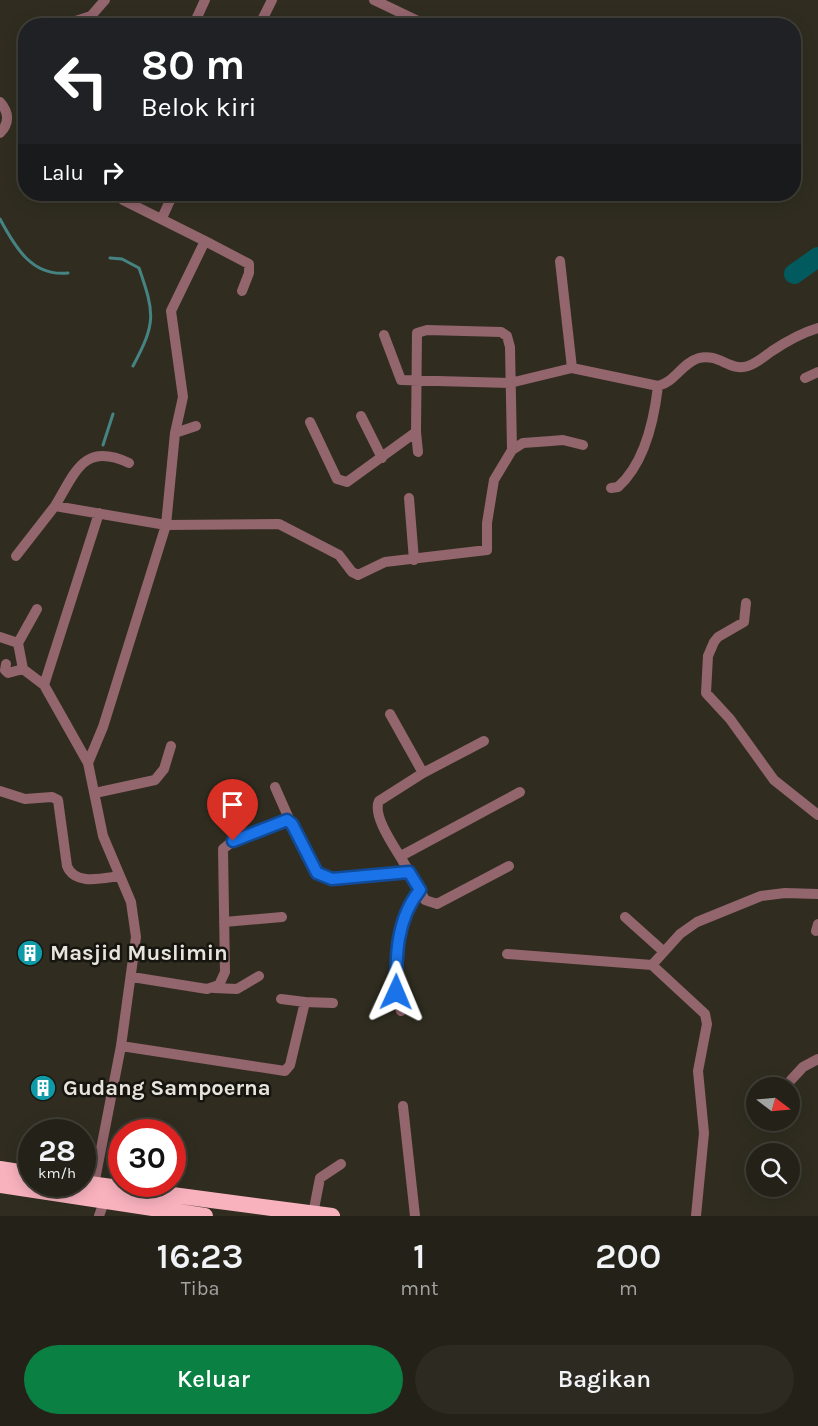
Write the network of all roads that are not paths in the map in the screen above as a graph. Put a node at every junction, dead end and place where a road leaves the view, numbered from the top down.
1 (105, 0) edge
2 (205, 0) edge
3 (272, 0) edge
4 (380, 1) edge
5 (85, 18) edge
6 (197, 18) edge
7 (263, 18) edge
8 (412, 18) edge
9 (0, 102) edge
10 (0, 133) edge
11 (125, 201) edge
12 (170, 201) edge
13 (162, 218) junction
14 (206, 241) junction
15 (560, 261) dead end
16 (242, 291) dead end
17 (818, 328) edge
18 (384, 335) dead end
19 (572, 368) junction
20 (818, 372) edge
21 (805, 378) dead end
22 (418, 381) junction
23 (510, 384) junction
24 (658, 386) junction
25 (361, 416) dead end
26 (310, 423) dead end
27 (196, 426) dead end
28 (416, 432) junction
29 (175, 433) junction
30 (582, 445) dead end
31 (512, 450) junction
32 (418, 452) dead end
33 (382, 458) junction
34 (129, 463) dead end
35 (611, 488) dead end
36 (409, 498) dead end
37 (55, 506) junction
38 (99, 513) junction
39 (166, 525) junction
40 (16, 556) dead end
41 (414, 560) junction
42 (746, 603) dead end
43 (36, 609) dead end
44 (0, 637) edge
45 (18, 644) junction
46 (6, 664) dead end
47 (22, 669) junction
48 (44, 685) junction
49 (390, 714) dead end
50 (484, 741) dead end
51 (171, 746) dead end
52 (88, 763) junction
53 (423, 773) junction
54 (275, 787) dead end
55 (0, 791) edge
56 (520, 792) dead end
57 (95, 793) junction
58 (818, 815) edge
59 (290, 822) junction
60 (401, 856) junction
61 (508, 866) dead end
62 (409, 872) junction
63 (120, 876) junction
64 (420, 890) junction
65 (818, 894) edge
66 (282, 917) dead end
67 (625, 917) dead end
68 (224, 922) junction
69 (663, 951) junction
70 (507, 954) dead end
71 (652, 964) junction
72 (259, 976) dead end
73 (132, 977) junction
74 (214, 988) junction
75 (281, 999) dead end
76 (305, 1002) junction
77 (333, 1003) dead end
78 (401, 1011) dead end
79 (121, 1046) junction
80 (818, 1059) edge
81 (794, 1077) edge
82 (403, 1106) dead end
83 (96, 1151) edge
84 (341, 1164) dead end
85 (0, 1168) edge
86 (18, 1171) edge
87 (0, 1185) edge
88 (96, 1185) edge
89 (101, 1209) edge
90 (313, 1214) junction
91 (205, 1216) edge
92 (332, 1216) edge
93 (415, 1216) edge
94 (696, 1216) edge

1 - 5 street
2 - 6 street
3 - 7 street
4 - 8 street
9 - 10 street
11 - 13 street
12 - 13 street
13 - 14 street
14 - 16 street
14 - 29 street
15 - 19 street
17 - 24 street
18 - 22 street
19 - 23 street
19 - 24 street
20 - 21 street
22 - 23 street
22 - 23 street
22 - 28 street
23 - 31 street
24 - 35 street
25 - 33 street
26 - 33 street
27 - 29 street
28 - 32 street
28 - 33 street
29 - 39 street
30 - 31 street
31 - 41 street
34 - 37 street
36 - 41 street
37 - 38 street
37 - 40 street
38 - 39 street
38 - 48 street
39 - 41 street
39 - 52 street
42 - 58 street
43 - 45 street
44 - 45 street
45 - 47 street
46 - 47 street
47 - 48 street
48 - 52 street
49 - 53 street
50 - 53 street
51 - 57 street
52 - 57 street
53 - 60 street
54 - 59 street
55 - 63 street
56 - 60 street
57 - 63 street
59 - 62 street
59 - 68 street
60 - 62 street
61 - 64 street
62 - 64 street
63 - 73 street
64 - 78 street
65 - 69 street
66 - 68 street
67 - 69 street
68 - 74 street
69 - 71 street
70 - 71 street
71 - 94 street
72 - 74 street
73 - 74 street
73 - 79 street
75 - 76 street
76 - 77 street
76 - 79 street
79 - 83 street
80 - 81 street
82 - 93 street
84 - 90 street
85 - 86 highway
87 - 89 highway
88 - 90 highway
89 - 91 highway
90 - 92 highway

